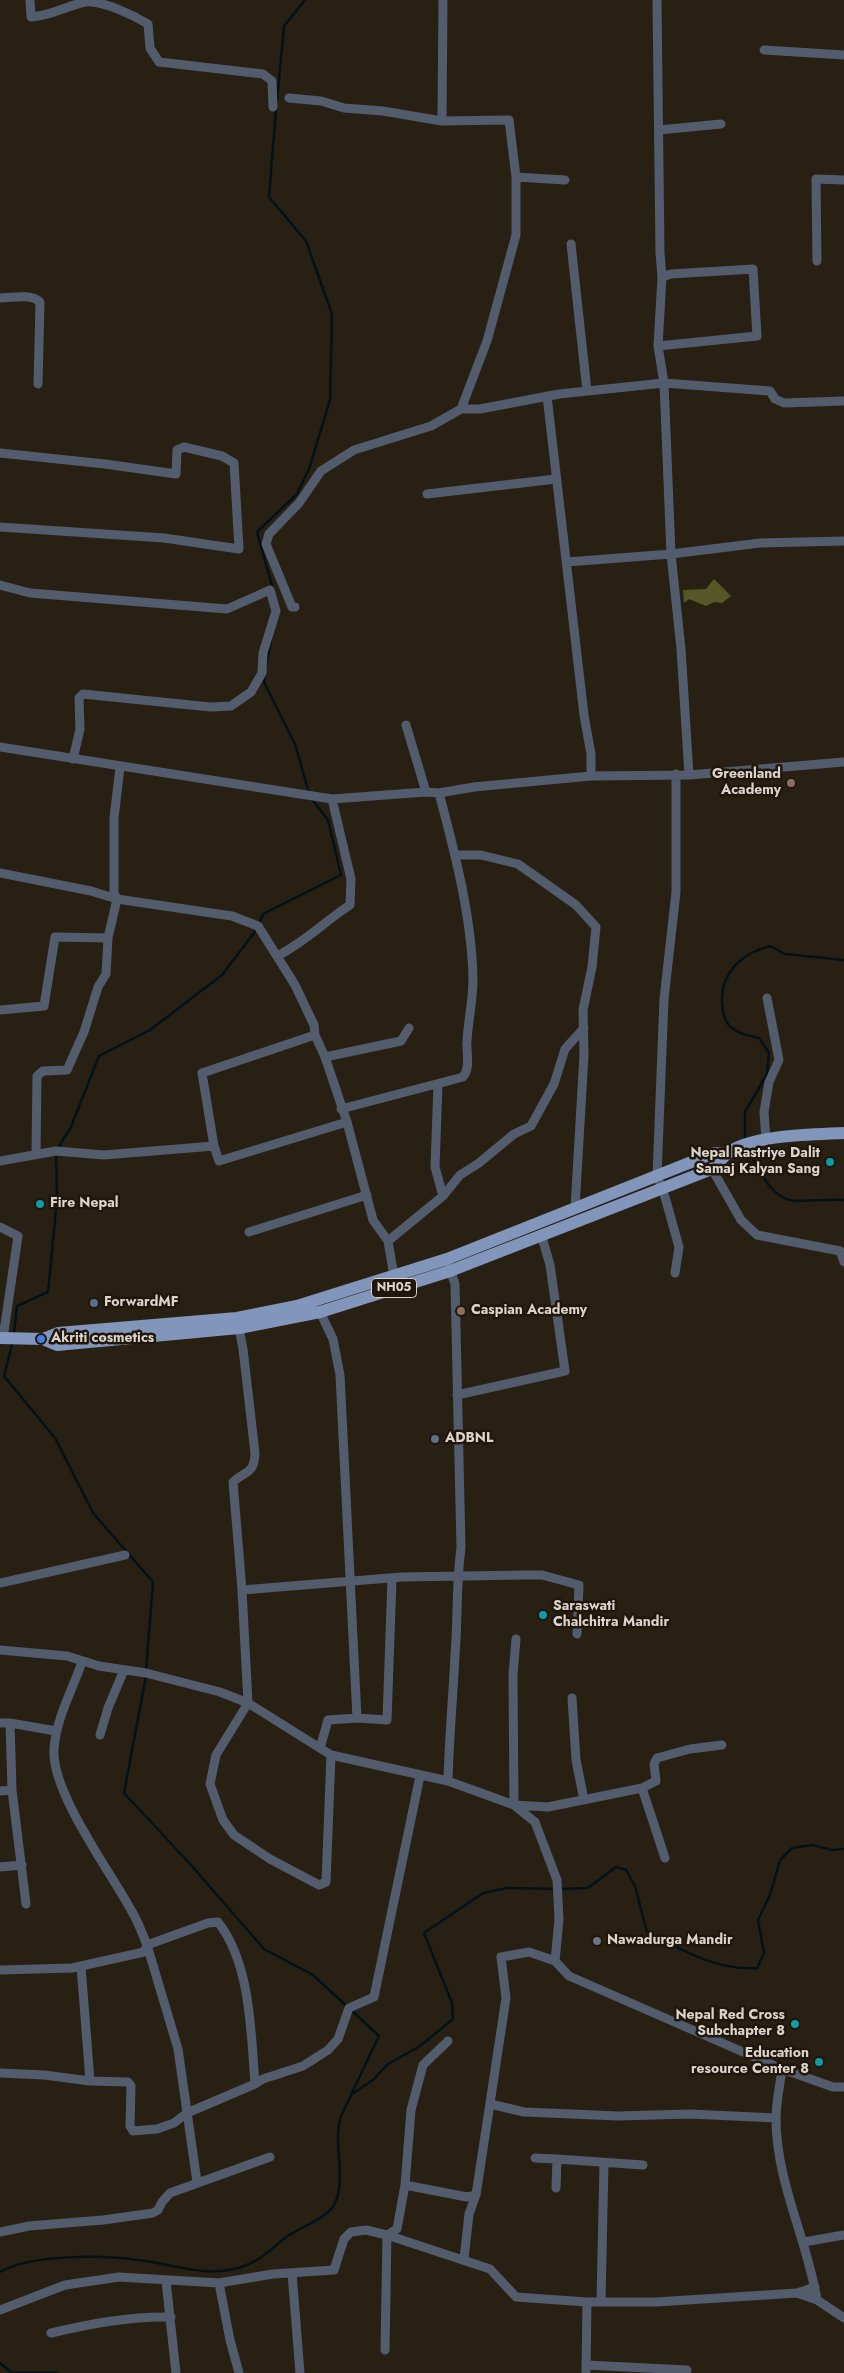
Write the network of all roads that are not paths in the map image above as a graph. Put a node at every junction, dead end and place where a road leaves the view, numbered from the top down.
1 (30, 0) edge
2 (443, 0) edge
3 (657, 0) edge
4 (764, 50) dead end
5 (844, 55) edge
6 (289, 98) dead end
7 (273, 107) dead end
8 (442, 122) junction
9 (721, 124) dead end
10 (659, 130) junction
11 (516, 177) junction
12 (565, 180) dead end
13 (844, 180) edge
14 (571, 244) dead end
15 (818, 261) dead end
16 (662, 277) junction
17 (0, 298) edge
18 (658, 346) junction
19 (664, 383) junction
20 (38, 384) dead end
21 (587, 391) junction
22 (547, 396) junction
23 (844, 401) edge
24 (461, 409) junction
25 (0, 454) edge
26 (556, 479) junction
27 (427, 494) dead end
28 (0, 527) edge
29 (844, 541) edge
30 (671, 554) junction
31 (567, 562) junction
32 (0, 585) edge
33 (295, 607) dead end
34 (406, 725) dead end
35 (0, 747) edge
36 (73, 759) junction
37 (844, 762) edge
38 (120, 767) junction
39 (676, 774) junction
40 (689, 775) junction
41 (591, 776) junction
42 (426, 792) junction
43 (440, 793) junction
44 (332, 799) junction
45 (456, 855) junction
46 (0, 873) edge
47 (117, 899) junction
48 (108, 938) junction
49 (277, 956) junction
50 (767, 998) dead end
51 (0, 1010) edge
52 (409, 1028) dead end
53 (584, 1028) junction
54 (315, 1035) junction
55 (325, 1057) junction
56 (438, 1084) junction
57 (341, 1109) junction
58 (346, 1122) junction
59 (844, 1133) edge
60 (766, 1140) junction
61 (214, 1146) junction
62 (36, 1154) junction
63 (725, 1154) junction
64 (0, 1161) edge
65 (712, 1169) junction
66 (658, 1182) junction
67 (367, 1195) junction
68 (443, 1196) junction
69 (575, 1208) junction
70 (0, 1227) edge
71 (249, 1232) dead end
72 (541, 1234) junction
73 (388, 1241) junction
74 (844, 1262) edge
75 (449, 1265) junction
76 (676, 1273) dead end
77 (394, 1276) junction
78 (320, 1312) junction
79 (238, 1323) junction
80 (4, 1338) edge
81 (457, 1394) junction
82 (125, 1555) dead end
83 (456, 1577) junction
84 (392, 1579) junction
85 (350, 1581) junction
86 (0, 1583) edge
87 (242, 1590) junction
88 (577, 1634) dead end
89 (516, 1639) dead end
90 (0, 1650) edge
91 (82, 1662) junction
92 (124, 1670) junction
93 (572, 1698) dead end
94 (248, 1703) junction
95 (358, 1718) junction
96 (0, 1723) edge
97 (10, 1723) junction
98 (56, 1731) junction
99 (100, 1735) dead end
100 (722, 1745) dead end
101 (320, 1748) junction
102 (331, 1755) junction
103 (420, 1776) junction
104 (448, 1781) junction
105 (642, 1788) junction
106 (12, 1790) junction
107 (0, 1791) edge
108 (584, 1800) junction
109 (514, 1805) junction
110 (665, 1858) dead end
111 (22, 1865) junction
112 (0, 1867) edge
113 (26, 1904) dead end
114 (147, 1945) junction
115 (554, 1961) junction
116 (81, 1966) junction
117 (0, 1970) edge
118 (448, 2041) dead end
119 (782, 2069) junction
120 (0, 2073) edge
121 (90, 2081) junction
122 (255, 2084) junction
123 (844, 2087) edge
124 (490, 2104) junction
125 (187, 2113) junction
126 (776, 2118) junction
127 (270, 2157) dead end
128 (535, 2158) dead end
129 (557, 2159) junction
130 (604, 2164) junction
131 (642, 2165) dead end
132 (197, 2182) junction
133 (405, 2185) junction
134 (556, 2188) dead end
135 (476, 2195) junction
136 (0, 2232) edge
137 (388, 2235) junction
138 (844, 2235) edge
139 (804, 2242) junction
140 (464, 2259) junction
141 (292, 2273) junction
142 (166, 2281) junction
143 (219, 2283) junction
144 (815, 2287) junction
145 (797, 2292) junction
146 (817, 2300) junction
147 (601, 2301) junction
148 (588, 2302) junction
149 (0, 2310) edge
150 (171, 2318) junction
151 (844, 2318) edge
152 (51, 2333) dead end
153 (385, 2350) dead end
154 (586, 2369) edge
155 (687, 2370) dead end
156 (176, 2373) edge
157 (238, 2373) edge
158 (300, 2373) edge

1 - 7 street
2 - 8 street
3 - 10 street
4 - 5 street
6 - 8 street
8 - 11 street
9 - 10 street
10 - 16 street
11 - 12 street
11 - 24 street
13 - 15 street
14 - 21 street
16 - 18 street
16 - 18 street
17 - 20 street
18 - 19 street
19 - 21 street
19 - 23 street
19 - 30 street
21 - 22 street
22 - 24 street
22 - 26 street
24 - 33 street
25 - 28 street
26 - 27 street
26 - 31 street
29 - 30 street
30 - 31 street
30 - 40 street
31 - 41 street
32 - 36 street
34 - 42 street
35 - 36 street
36 - 38 street
37 - 40 street
38 - 44 street
38 - 47 street
39 - 40 street
39 - 41 street
39 - 66 street
41 - 43 street
42 - 43 street
42 - 44 street
43 - 45 street
44 - 49 street
45 - 53 street
45 - 56 street
46 - 47 street
47 - 48 street
47 - 49 street
48 - 51 street
48 - 62 street
49 - 54 street
50 - 60 street
52 - 55 street
53 - 68 street
53 - 69 street
54 - 55 street
54 - 61 street
55 - 57 street
56 - 57 street
56 - 68 street
57 - 58 street
58 - 61 street
58 - 67 street
59 - 60 main road, NH05
60 - 63 main road, NH05
61 - 62 street
62 - 64 street
63 - 65 main road, NH05
63 - 66 main road, NH05
65 - 66 main road, NH05
65 - 74 street
66 - 69 main road, NH05
66 - 72 main road, NH05
66 - 76 street
67 - 71 street
67 - 73 street
68 - 73 street
69 - 75 main road, NH05
70 - 80 street
72 - 75 main road, NH05
72 - 81 street
73 - 77 street
75 - 77 main road, NH05
75 - 78 main road, NH05
75 - 81 street
77 - 79 main road, NH05
78 - 79 main road, NH05
78 - 85 street
79 - 80 main road, NH05
79 - 87 street
81 - 83 street
82 - 86 street
83 - 84 street
83 - 88 street
83 - 104 street
84 - 85 street
84 - 95 street
85 - 87 street
85 - 95 street
87 - 94 street
89 - 109 street
90 - 91 street
91 - 92 street
91 - 98 street
92 - 94 street
92 - 99 street
93 - 108 street
94 - 101 street
94 - 102 street
95 - 101 street
96 - 97 street
97 - 98 street
97 - 106 street
98 - 114 street
100 - 105 street
101 - 102 street
102 - 103 street
103 - 104 street
103 - 122 street
104 - 109 street
105 - 108 street
105 - 110 street
106 - 107 street
106 - 111 street
108 - 109 street
109 - 115 street
111 - 112 street
111 - 113 street
114 - 116 street
114 - 122 street
114 - 125 street
115 - 119 street
115 - 124 street
116 - 117 street
116 - 121 street
118 - 133 street
119 - 123 street
119 - 126 street
120 - 121 street
121 - 125 street
122 - 125 street
124 - 126 street
124 - 135 street
125 - 132 street
126 - 139 street
127 - 132 street
128 - 129 street
129 - 130 street
129 - 134 street
130 - 131 street
130 - 147 street
132 - 136 street
133 - 135 street
133 - 137 street
135 - 140 street
137 - 140 street
137 - 141 street
137 - 153 street
138 - 139 street
139 - 144 street
140 - 148 street
141 - 143 street
141 - 158 street
142 - 143 street
142 - 149 street
142 - 150 street
143 - 157 street
144 - 145 street
144 - 146 street
145 - 146 street
145 - 147 street
146 - 151 street
147 - 148 street
148 - 154 street
150 - 152 street
150 - 156 street
154 - 155 street

